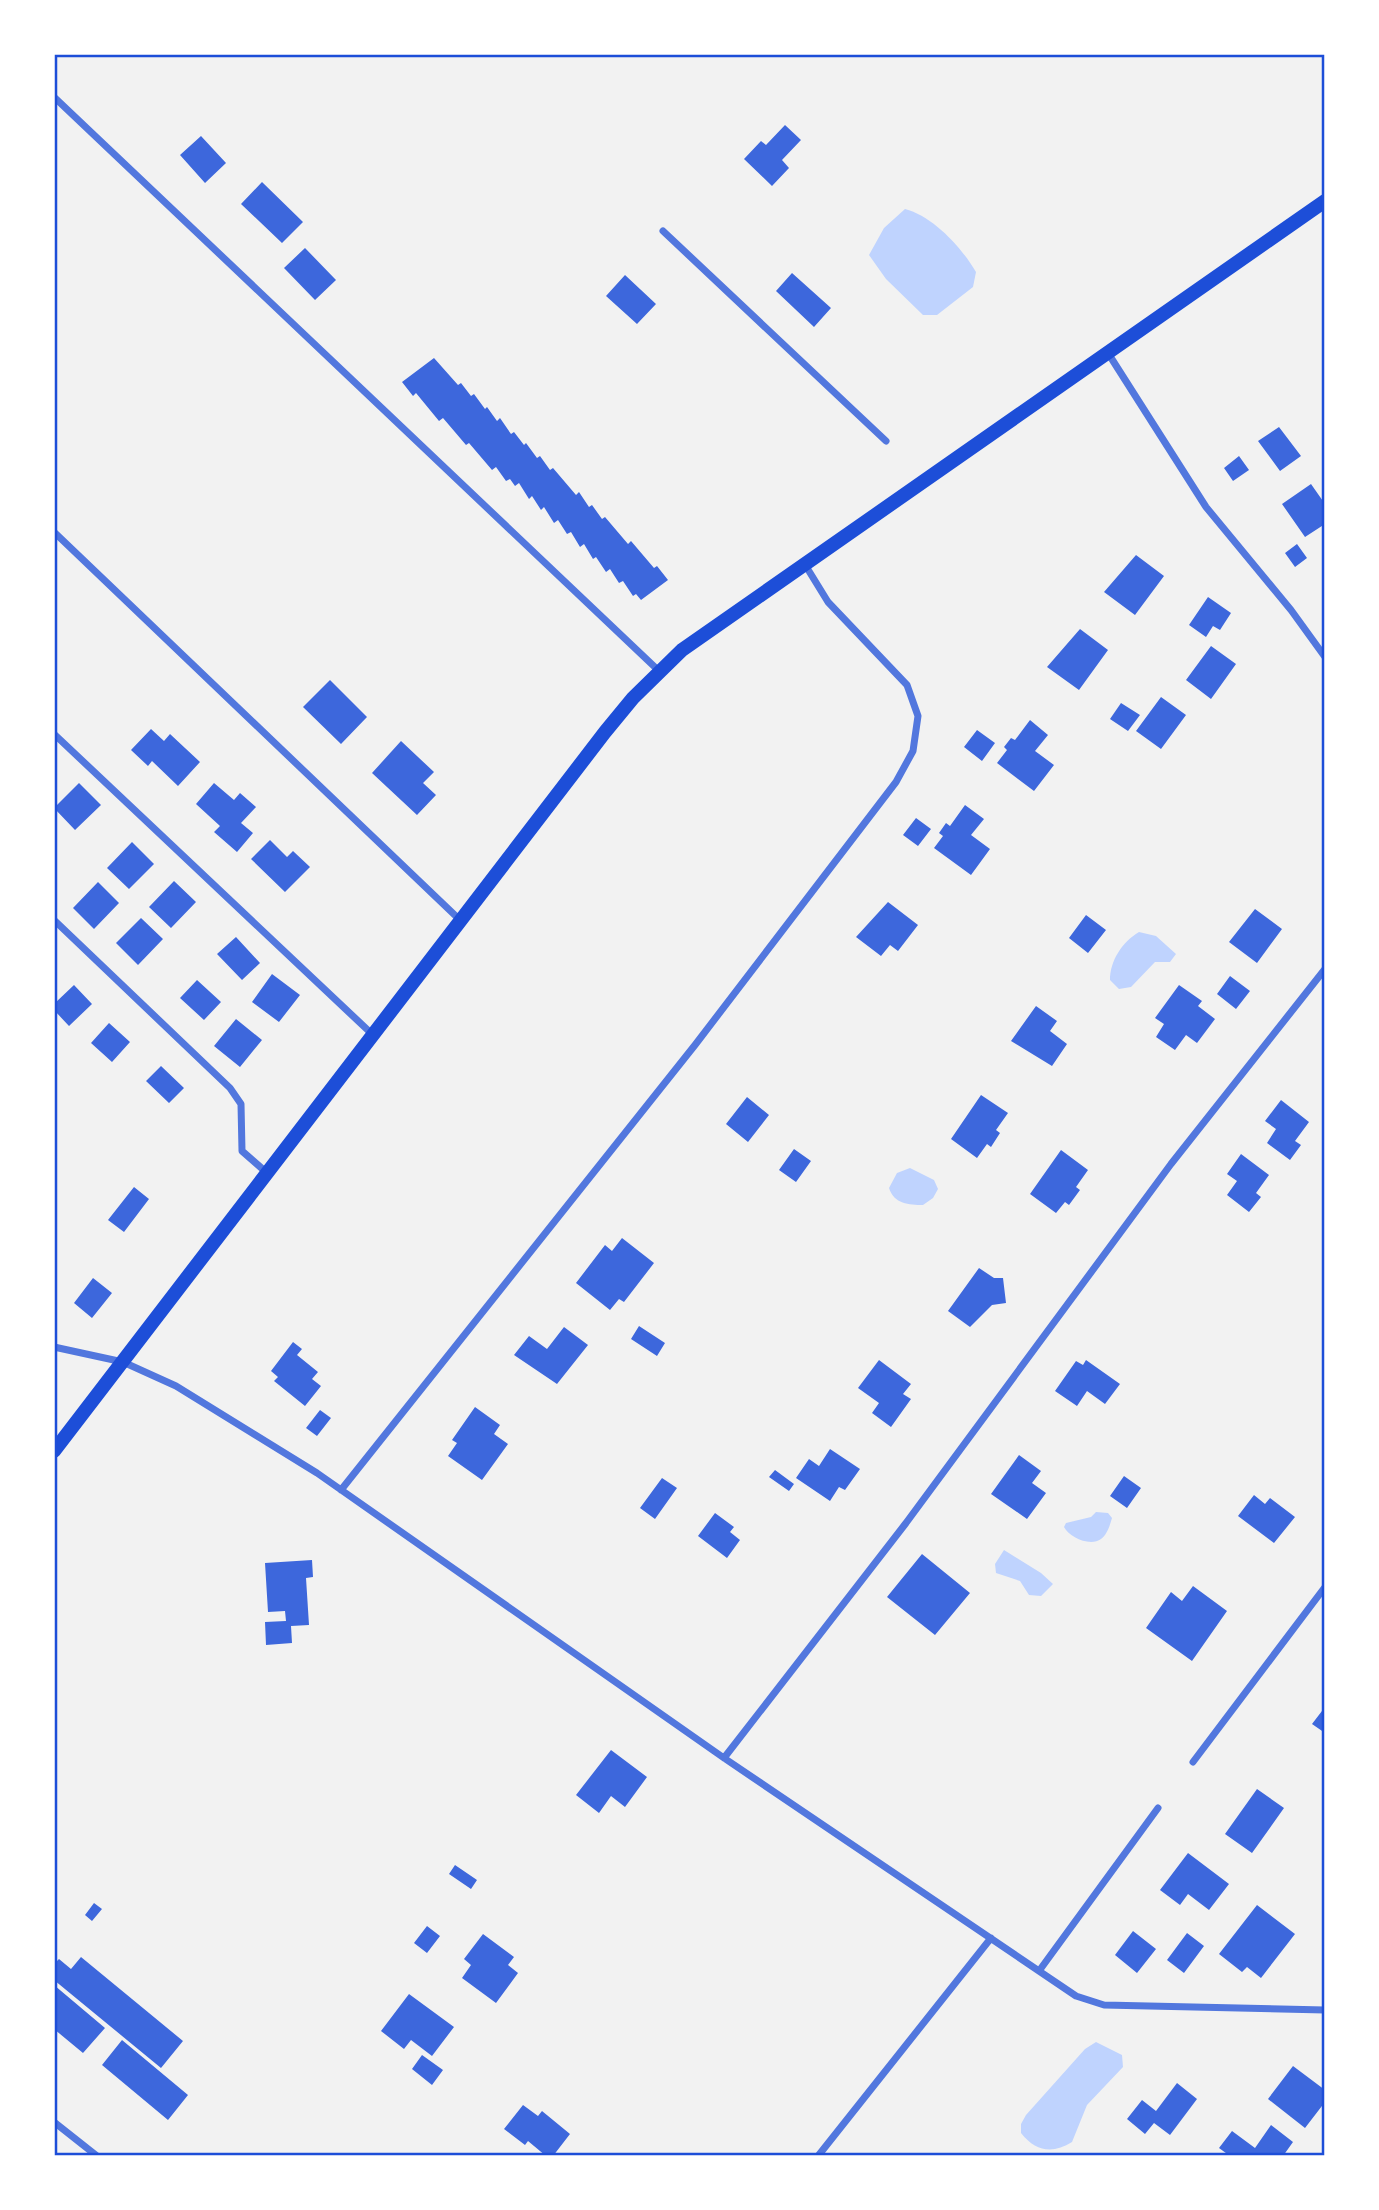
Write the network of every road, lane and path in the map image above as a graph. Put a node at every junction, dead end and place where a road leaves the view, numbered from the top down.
1 (54, 97) edge
2 (1325, 201) edge
3 (663, 231) dead end
4 (1108, 351) junction
5 (886, 441) dead end
6 (54, 532) edge
7 (804, 563) junction
8 (1325, 657) edge
9 (659, 671) junction
10 (54, 734) edge
11 (54, 920) edge
12 (461, 922) junction
13 (1325, 969) edge
14 (374, 1036) junction
15 (266, 1172) junction
16 (54, 1347) edge
17 (123, 1362) junction
18 (54, 1451) edge
19 (341, 1490) junction
20 (1325, 1587) edge
21 (724, 1758) junction
22 (1193, 1762) dead end
23 (1158, 1808) dead end
24 (991, 1938) junction
25 (1039, 1971) junction
26 (1325, 2010) edge
27 (54, 2122) edge
28 (97, 2156) edge
29 (818, 2156) edge

1 - 9 street
2 - 4 main road
3 - 5 street
4 - 7 main road
4 - 8 street
6 - 12 street
7 - 9 main road
7 - 19 street
9 - 12 main road
10 - 14 street
11 - 15 street
12 - 14 main road
13 - 21 street
14 - 15 main road
15 - 17 main road
16 - 17 street
17 - 18 main road
17 - 19 street
19 - 21 street
20 - 22 street
21 - 24 street
23 - 25 street
24 - 25 street
24 - 29 street
25 - 26 street
27 - 28 street

